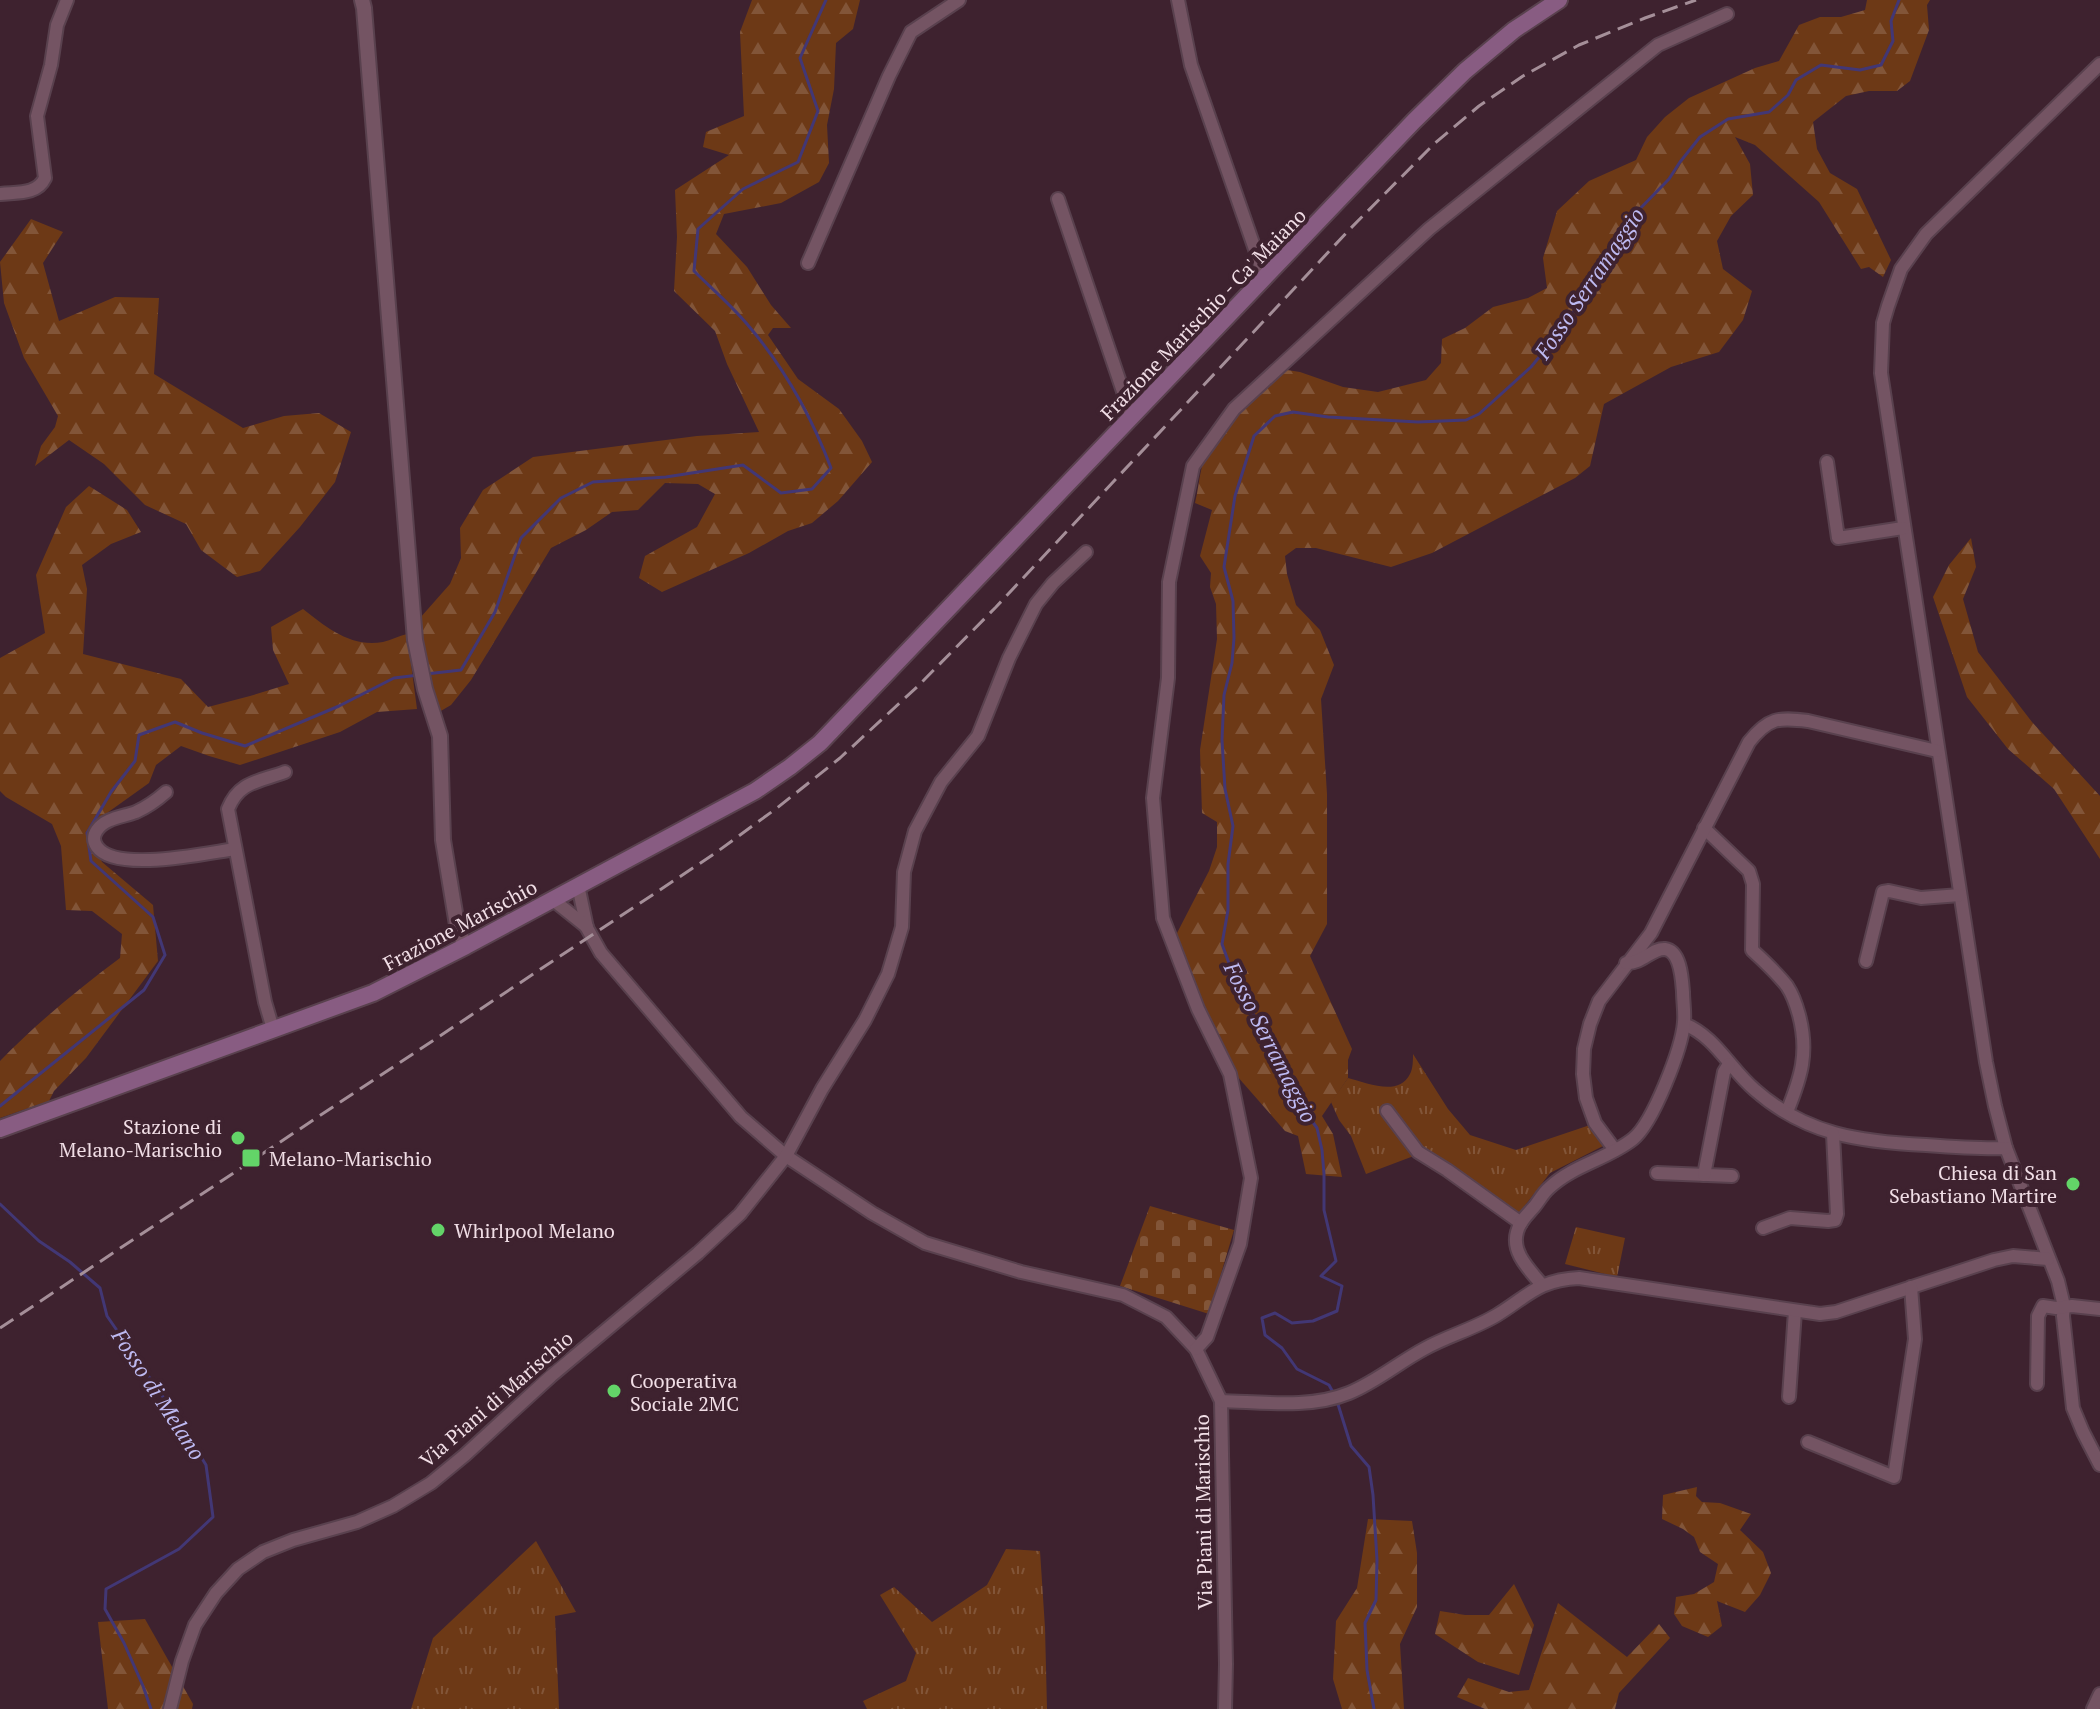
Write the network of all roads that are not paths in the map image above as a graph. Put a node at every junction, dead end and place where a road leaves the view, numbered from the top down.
1 (67, 0) edge
2 (362, 0) edge
3 (959, 0) edge
4 (1178, 0) edge
5 (1559, 0) edge
6 (1727, 14) dead end
7 (2100, 64) edge
8 (0, 194) edge
9 (1058, 199) dead end
10 (808, 263) dead end
11 (1265, 278) junction
12 (1132, 418) junction
13 (1827, 462) dead end
14 (1903, 528) junction
15 (1086, 552) dead end
16 (890, 670) joint
17 (1937, 751) junction
18 (285, 772) dead end
19 (166, 792) dead end
20 (1704, 828) junction
21 (235, 849) junction
22 (578, 885) junction
23 (1960, 895) junction
24 (552, 899) junction
25 (587, 928) junction
26 (466, 946) junction
27 (1866, 961) dead end
28 (1626, 963) junction
29 (1684, 1024) junction
30 (273, 1029) junction
31 (1729, 1064) junction
32 (1387, 1111) dead end
33 (1787, 1112) junction
34 (0, 1129) edge
35 (1833, 1134) junction
36 (2006, 1148) junction
37 (1615, 1150) junction
38 (786, 1156) junction
39 (1657, 1173) dead end
40 (1704, 1175) junction
41 (1732, 1176) dead end
42 (1521, 1223) junction
43 (1763, 1228) dead end
44 (2048, 1259) junction
45 (1542, 1285) junction
46 (1911, 1287) junction
47 (2064, 1306) junction
48 (2100, 1309) edge
49 (1795, 1311) junction
50 (1196, 1349) junction
51 (2037, 1384) dead end
52 (1789, 1397) dead end
53 (1221, 1401) junction
54 (1808, 1442) dead end
55 (2100, 1465) edge
56 (2100, 1694) edge
57 (170, 1709) edge
58 (1225, 1709) edge
59 (2093, 1709) edge

1 - 8 street
2 - 26 street
3 - 10 street
4 - 11 street
5 - 11 main road, Frazione Marischio - Ca' Maiano
6 - 50 street
7 - 14 street
9 - 12 street
11 - 12 main road, Frazione Marischio - Ca' Maiano
12 - 16 main road, Frazione Marischio - Ca' Maiano
13 - 14 street
14 - 17 street
15 - 38 street, Via Piani di Marischio
16 - 22 main road, Frazione Marischio
17 - 20 street
17 - 23 street
18 - 21 street
19 - 21 street
20 - 28 street
20 - 33 street
21 - 30 street
22 - 24 main road, Frazione Marischio
22 - 25 street
23 - 27 street
23 - 36 street
24 - 25 street
24 - 26 main road, Frazione Marischio
25 - 38 street, Via Piani di Marischio
26 - 30 main road, Frazione Marischio
28 - 29 street
28 - 37 street
29 - 31 street
29 - 37 street
30 - 34 main road, Frazione Marischio
31 - 33 street
31 - 40 street
32 - 42 street
33 - 35 street
35 - 36 street
35 - 43 street
36 - 44 street
37 - 42 street
38 - 50 street, Via Piani di Marischio
38 - 57 street, Via Piani di Marischio
39 - 40 street
40 - 41 street
42 - 45 street
44 - 46 street
44 - 47 street
45 - 49 street
45 - 53 street
46 - 49 street
46 - 54 street
47 - 48 street
47 - 51 street
47 - 55 street
49 - 52 street
50 - 53 street, Via Piani di Marischio
53 - 58 street, Via Piani di Marischio
56 - 59 street

